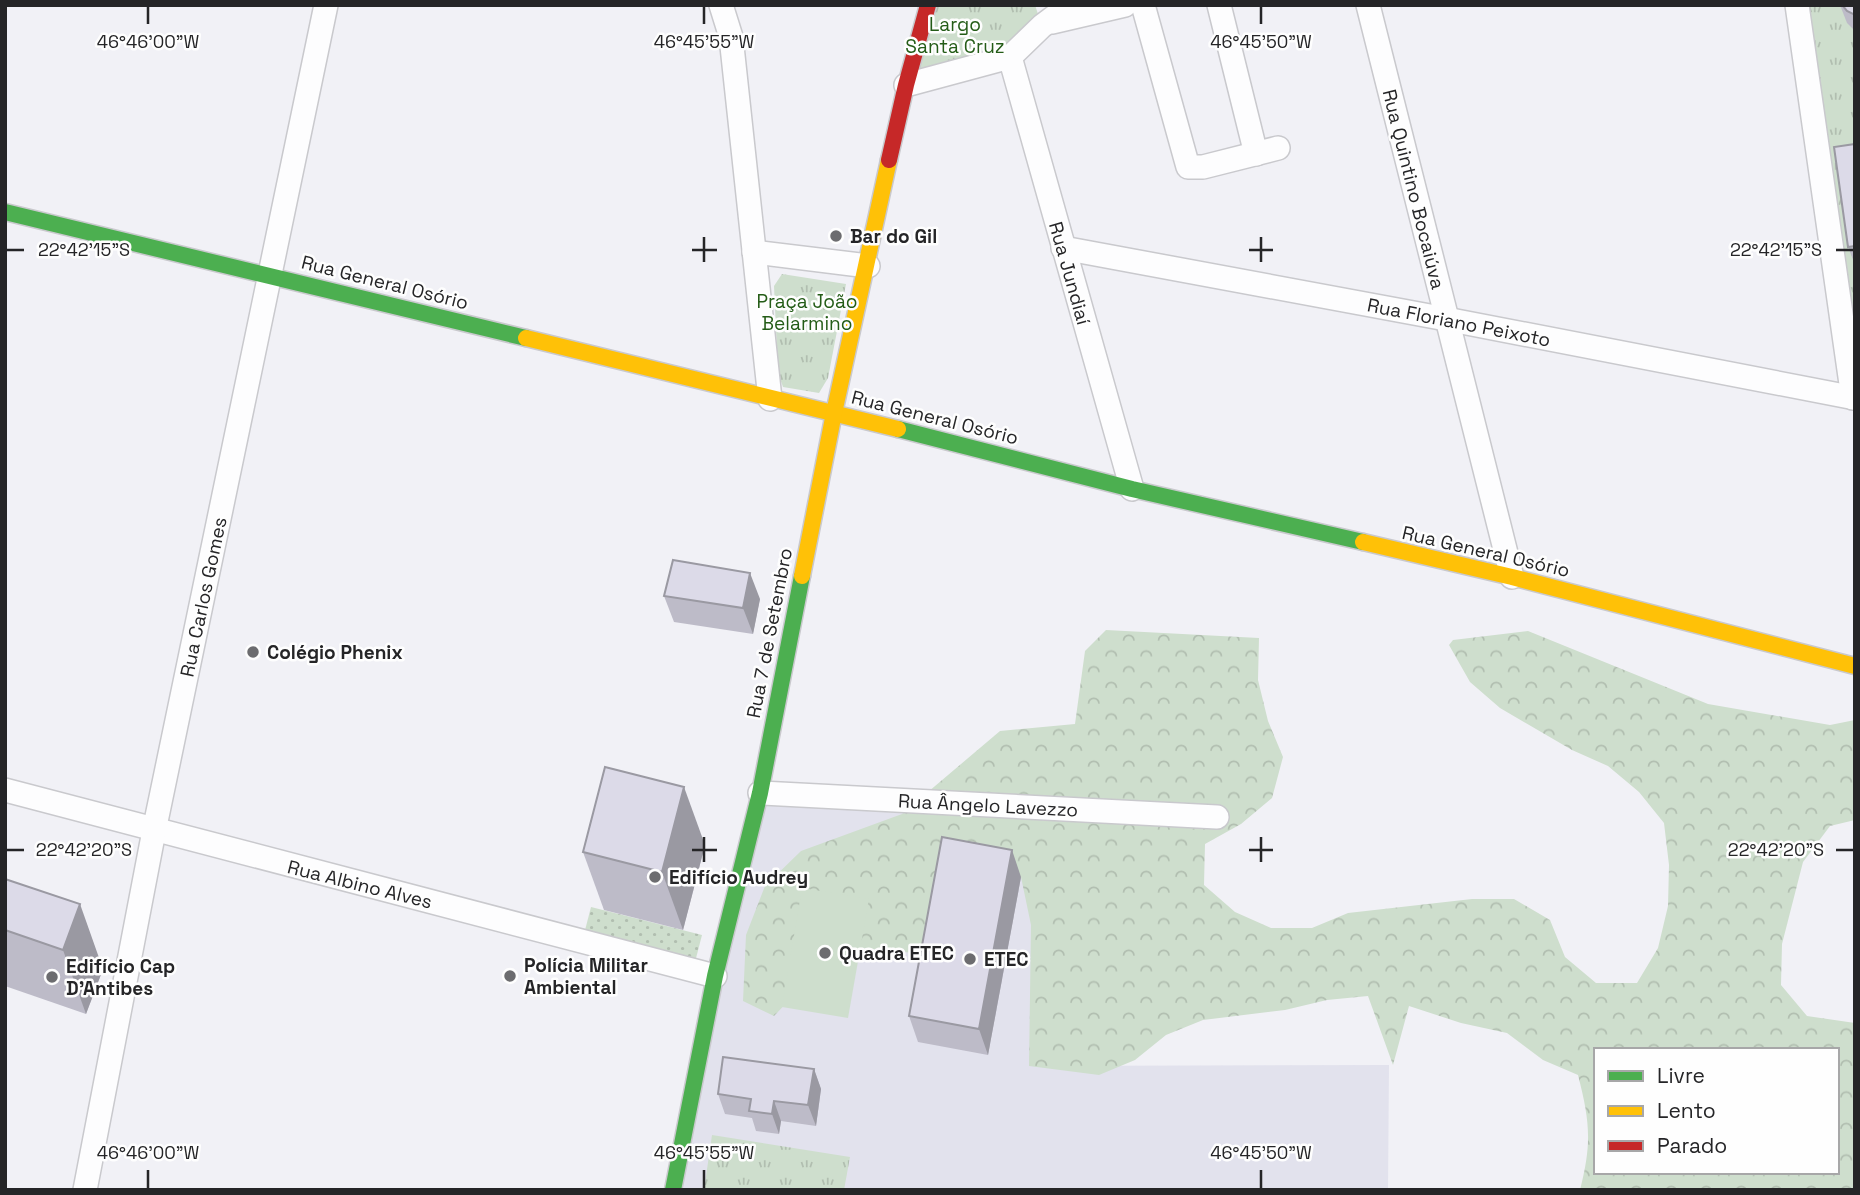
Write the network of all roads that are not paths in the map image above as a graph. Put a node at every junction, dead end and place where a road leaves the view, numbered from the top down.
1 (326, 5) edge
2 (721, 5) edge
3 (928, 5) edge
4 (1070, 5) edge
5 (1125, 5) edge
6 (1143, 5) edge
7 (1219, 5) edge
8 (1368, 5) edge
9 (1797, 5) edge
10 (1043, 14) edge
11 (1010, 57) junction
12 (906, 85) junction
13 (5, 212) edge
14 (1063, 248) junction
15 (754, 252) junction
16 (868, 266) junction
17 (270, 276) junction
18 (1446, 319) junction
19 (1854, 398) edge
20 (770, 399) junction
21 (834, 413) junction
22 (1132, 489) junction
23 (1512, 577) junction
24 (1855, 666) edge
25 (5, 790) edge
26 (760, 793) junction
27 (1217, 817) dead end
28 (154, 831) junction
29 (715, 976) junction
30 (85, 1190) edge
31 (673, 1190) edge

1 - 17 street, Rua Carlos Gomes
2 - 15 street
3 - 12 street
4 - 10 street
5 - 10 street
6 - 7 street
8 - 18 street, Rua Quintino Bocaiúva
9 - 19 street
10 - 11 street
11 - 12 street
11 - 14 street, Rua Jundiaí
12 - 16 street, Rua 7 de Setembro
13 - 17 street, Rua General Osório
14 - 18 street, Rua Floriano Peixoto
14 - 22 street, Rua Jundiaí
15 - 16 street
15 - 20 street
16 - 21 street, Rua 7 de Setembro
17 - 20 street, Rua General Osório
17 - 28 street, Rua Carlos Gomes
18 - 19 street, Rua Floriano Peixoto
18 - 23 street, Rua Quintino Bocaiúva
20 - 21 street, Rua General Osório
21 - 22 street, Rua General Osório
21 - 26 street, Rua 7 de Setembro
22 - 23 street, Rua General Osório
23 - 24 street, Rua General Osório
25 - 28 street, Rua Albino Alves
26 - 27 street, Rua Ângelo Lavezzo
26 - 29 street, Rua 7 de Setembro
28 - 29 street, Rua Albino Alves
28 - 30 street, Rua Carlos Gomes
29 - 31 street, Rua 7 de Setembro

